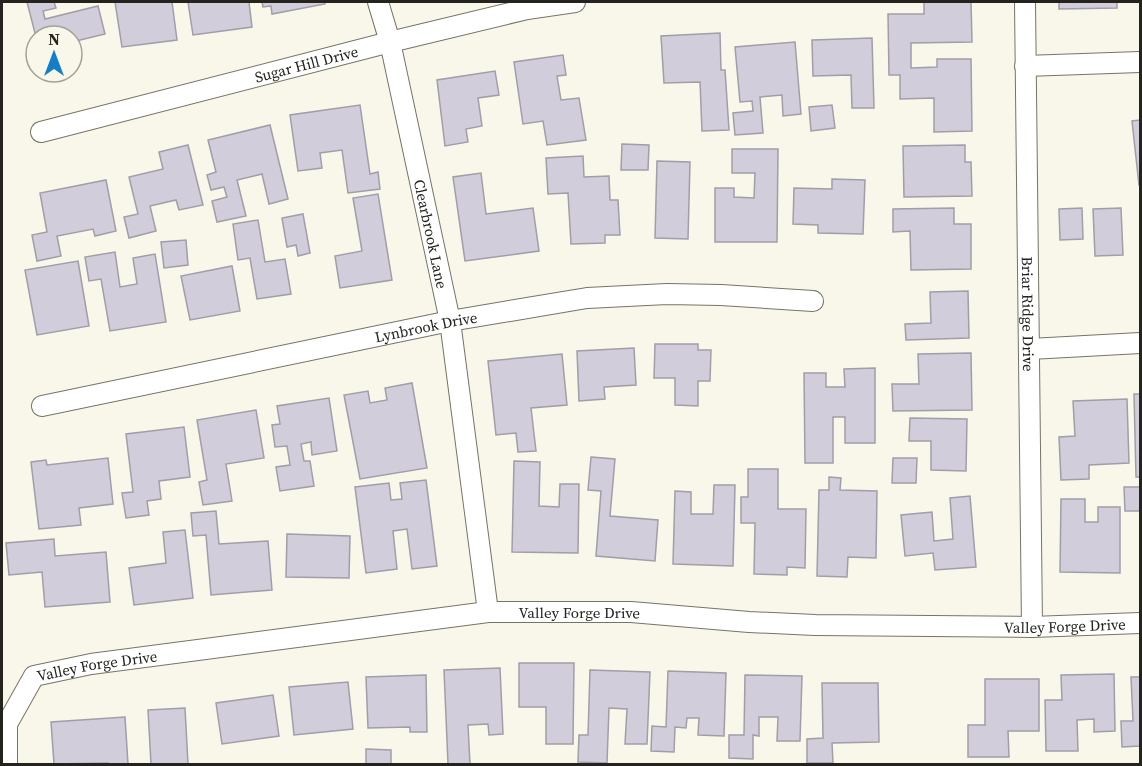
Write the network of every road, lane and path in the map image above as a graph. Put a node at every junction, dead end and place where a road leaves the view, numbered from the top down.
1 (378, 2) edge
2 (575, 2) edge
3 (1025, 2) edge
4 (390, 42) junction
5 (1140, 62) edge
6 (1025, 66) junction
7 (41, 132) dead end
8 (813, 301) dead end
9 (450, 321) junction
10 (1140, 343) edge
11 (1030, 349) junction
12 (42, 406) dead end
13 (488, 612) junction
14 (1140, 623) edge
15 (1032, 627) junction
16 (7, 765) edge

1 - 4 street, Clearbrook Lane
2 - 4 street, Sugar Hill Drive
3 - 6 street, Briar Ridge Drive
4 - 7 street, Sugar Hill Drive
4 - 9 street, Clearbrook Lane
5 - 6 street
6 - 11 street, Briar Ridge Drive
8 - 9 street, Lynbrook Drive
9 - 12 street, Lynbrook Drive
9 - 13 street, Clearbrook Lane
10 - 11 street
11 - 15 street, Briar Ridge Drive
13 - 15 street, Valley Forge Drive
13 - 16 street, Valley Forge Drive
14 - 15 street, Valley Forge Drive

